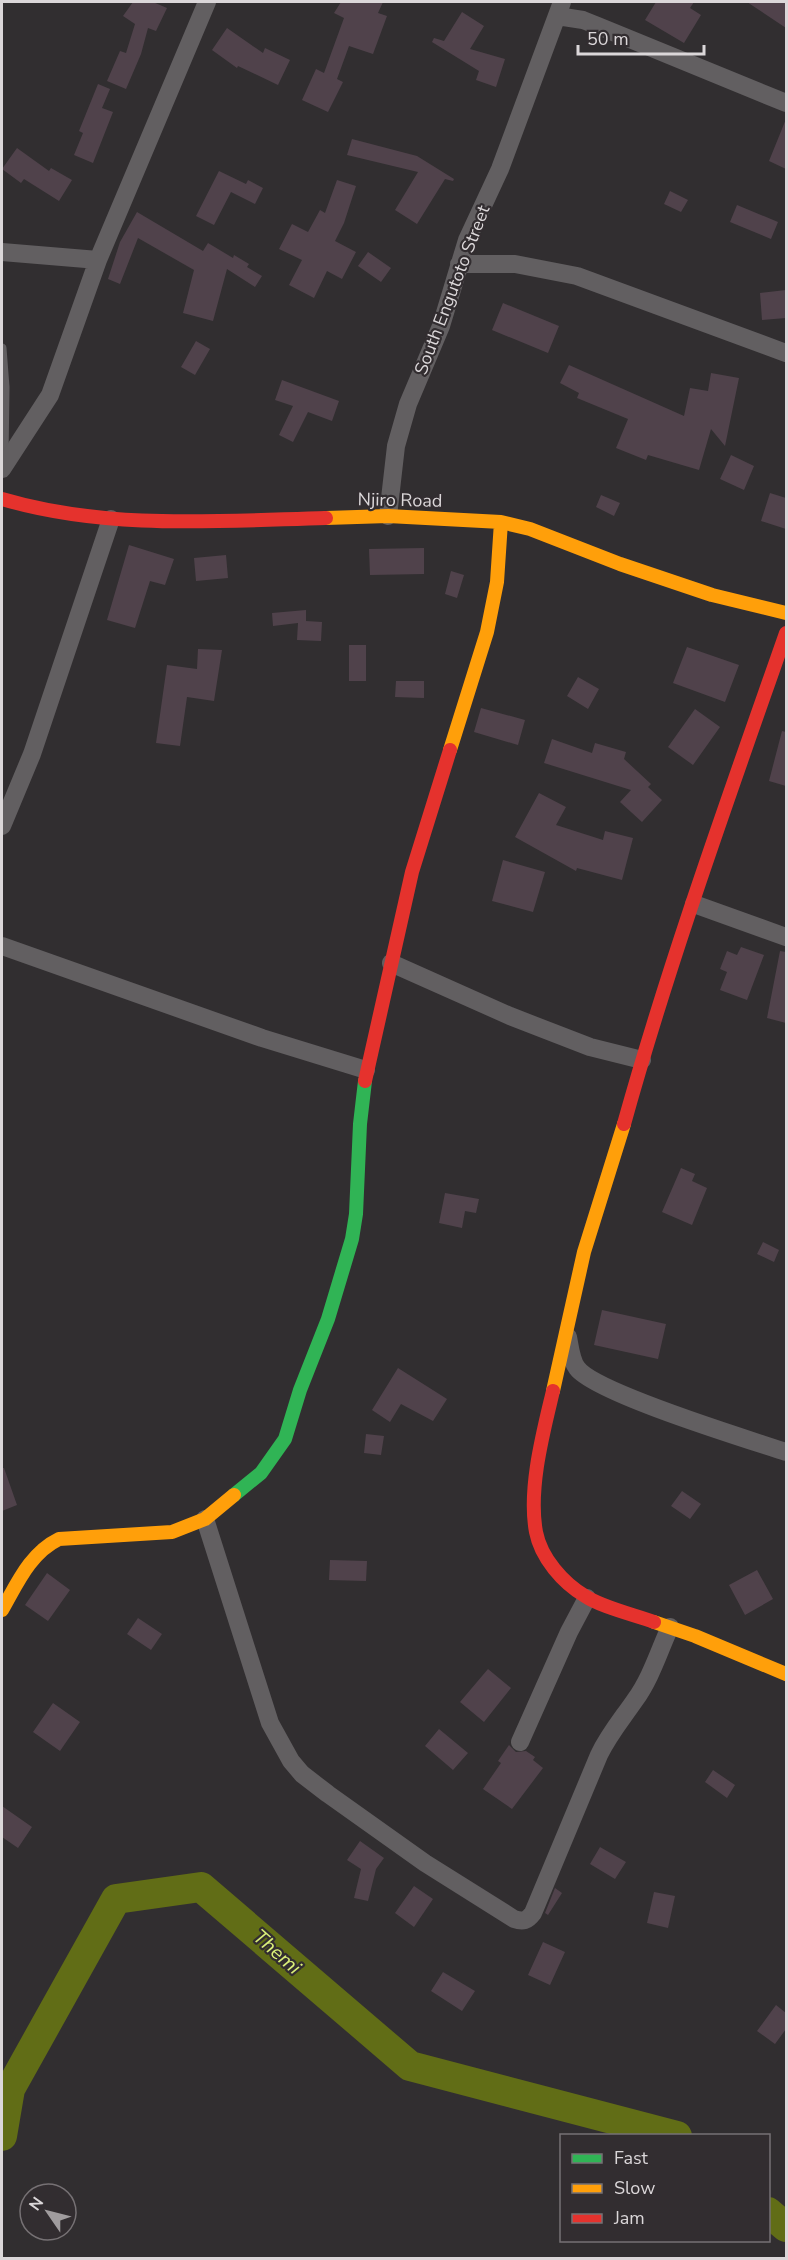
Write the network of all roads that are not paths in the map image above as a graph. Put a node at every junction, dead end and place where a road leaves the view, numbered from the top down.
1 (207, 2) edge
2 (560, 9) edge
3 (786, 103) edge
4 (2, 252) edge
5 (98, 260) junction
6 (459, 264) junction
7 (2, 348) edge
8 (786, 353) edge
9 (3, 467) edge
10 (2, 499) edge
11 (388, 516) junction
12 (111, 519) junction
13 (501, 522) junction
14 (786, 613) edge
15 (786, 633) edge
16 (2, 826) edge
17 (694, 904) junction
18 (786, 937) edge
19 (2, 946) edge
20 (391, 963) junction
21 (642, 1059) junction
22 (366, 1070) junction
23 (567, 1332) junction
24 (786, 1452) edge
25 (205, 1519) junction
26 (587, 1598) junction
27 (2, 1610) edge
28 (670, 1627) junction
29 (786, 1674) edge
30 (520, 1743) dead end

1 - 5 street
2 - 3 street
2 - 6 street, South Engutoto Street
4 - 5 street
5 - 9 street
6 - 8 street
6 - 11 street, South Engutoto Street
7 - 9 lane
10 - 12 street, Njiro Road
11 - 12 street, Njiro Road
11 - 13 street, Njiro Road
12 - 16 street
13 - 14 street, Njiro Road
13 - 20 street
15 - 17 street
17 - 18 street
17 - 21 street
19 - 22 street
20 - 21 street
20 - 22 street
21 - 23 street
22 - 25 street
23 - 24 street
23 - 26 street
25 - 27 street
25 - 28 street
26 - 28 street
26 - 30 street
28 - 29 street

